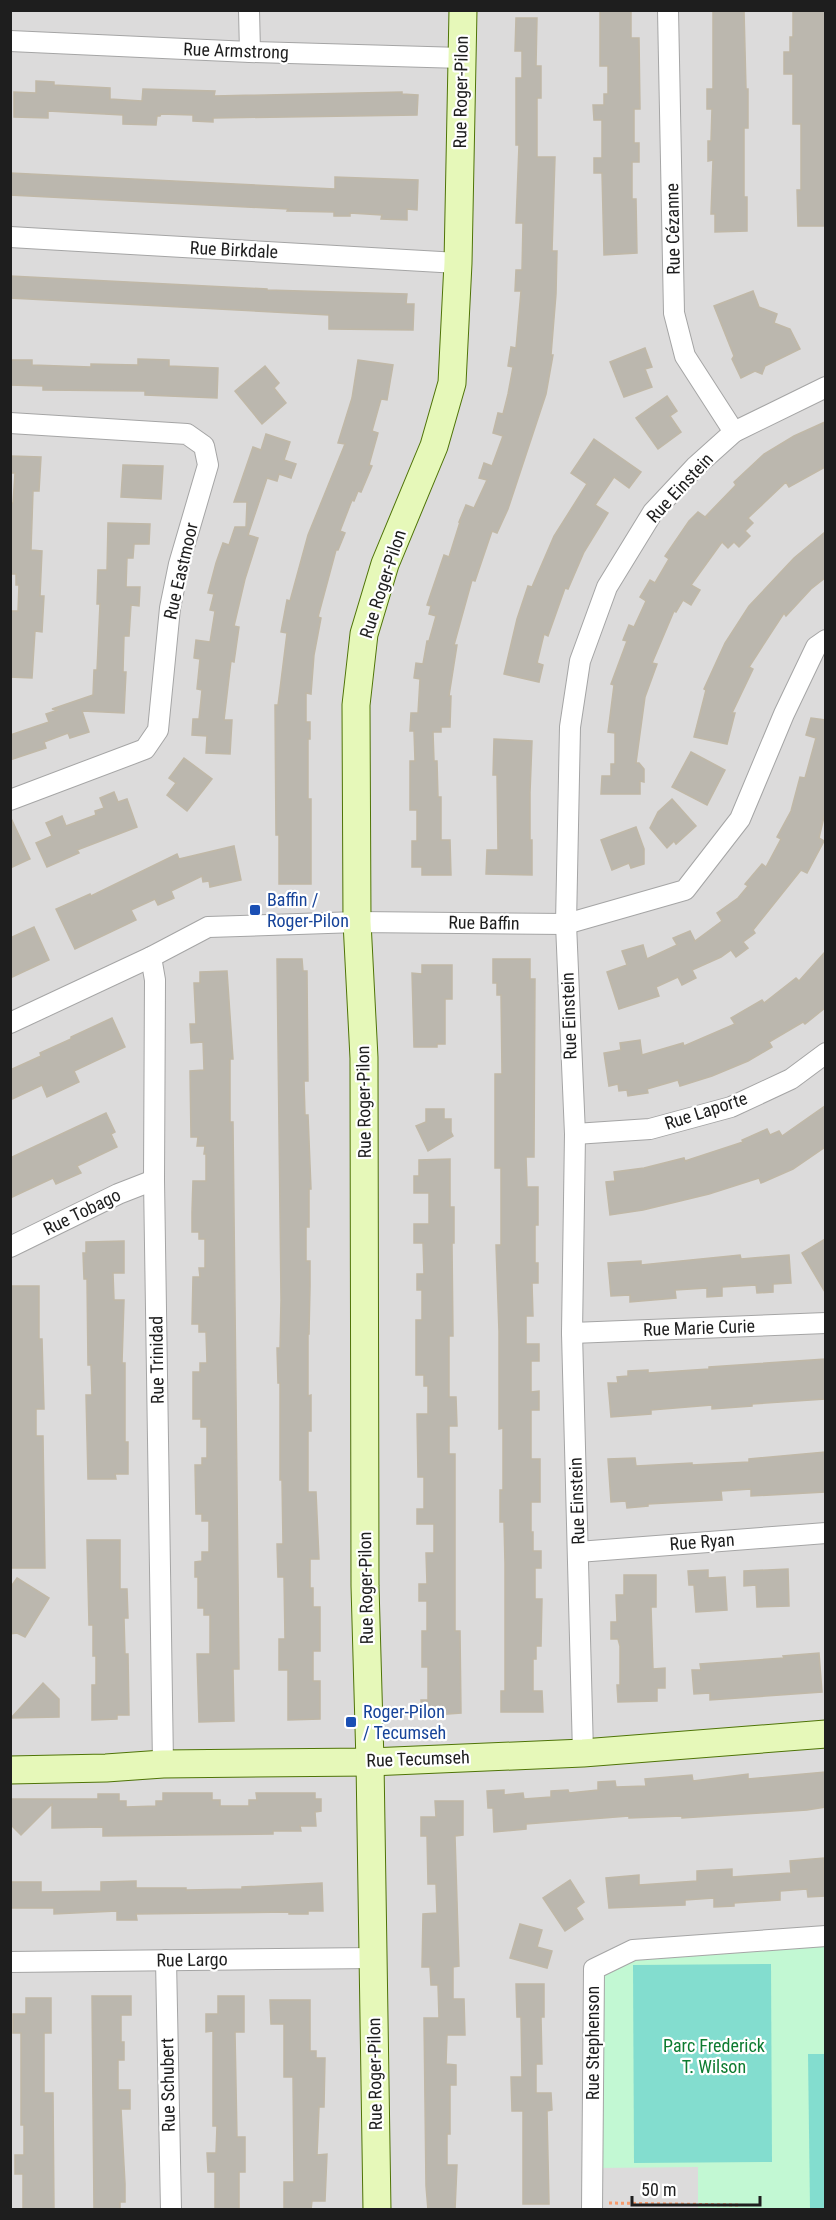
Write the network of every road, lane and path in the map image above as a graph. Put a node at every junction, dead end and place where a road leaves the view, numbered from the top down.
1 (249, 10) edge
2 (463, 10) edge
3 (668, 10) edge
4 (10, 40) edge
5 (250, 52) junction
6 (462, 58) junction
7 (10, 237) edge
8 (458, 263) junction
9 (825, 387) edge
10 (10, 423) edge
11 (734, 432) junction
12 (825, 640) edge
13 (10, 800) edge
14 (357, 922) junction
15 (566, 924) junction
16 (151, 957) junction
17 (10, 1023) edge
18 (825, 1053) edge
19 (575, 1134) junction
20 (154, 1180) junction
21 (10, 1247) edge
22 (825, 1323) edge
23 (572, 1333) junction
24 (825, 1533) edge
25 (578, 1552) junction
26 (825, 1734) edge
27 (583, 1753) junction
28 (370, 1762) junction
29 (163, 1764) junction
30 (10, 1770) edge
31 (825, 1936) edge
32 (373, 1958) junction
33 (166, 1960) junction
34 (10, 1962) edge
35 (592, 2206) edge
36 (171, 2210) edge
37 (377, 2210) edge
38 (738, 2210) edge

1 - 5 street
2 - 6 street, Rue Roger-Pilon
3 - 11 street, Rue Cézanne
4 - 5 street, Rue Armstrong
5 - 6 street, Rue Armstrong
6 - 8 street, Rue Roger-Pilon
7 - 8 street, Rue Birkdale
8 - 14 street, Rue Roger-Pilon
9 - 11 street, Rue Einstein
10 - 13 street, Rue Eastmoor
11 - 15 street, Rue Einstein
12 - 15 street, Rue Baffin
14 - 15 street, Rue Baffin
14 - 16 street, Rue Baffin
14 - 28 street, Rue Roger-Pilon
15 - 19 street, Rue Einstein
16 - 17 street, Rue Baffin
16 - 20 street, Rue Trinidad
18 - 19 street, Rue Laporte
19 - 23 street, Rue Einstein
20 - 21 street, Rue Tobago
20 - 29 street, Rue Trinidad
22 - 23 street, Rue Marie Curie
23 - 25 street, Rue Einstein
24 - 25 street, Rue Ryan
25 - 27 street, Rue Einstein
26 - 27 street, Rue Tecumseh
27 - 28 street, Rue Tecumseh
28 - 29 street, Rue Tecumseh
28 - 32 street, Rue Roger-Pilon
29 - 30 street, Rue Tecumseh
31 - 35 street, Rue Stephenson
32 - 33 street, Rue Largo
32 - 37 street, Rue Roger-Pilon
33 - 34 street, Rue Largo
33 - 36 street, Rue Schubert
35 - 38 path

